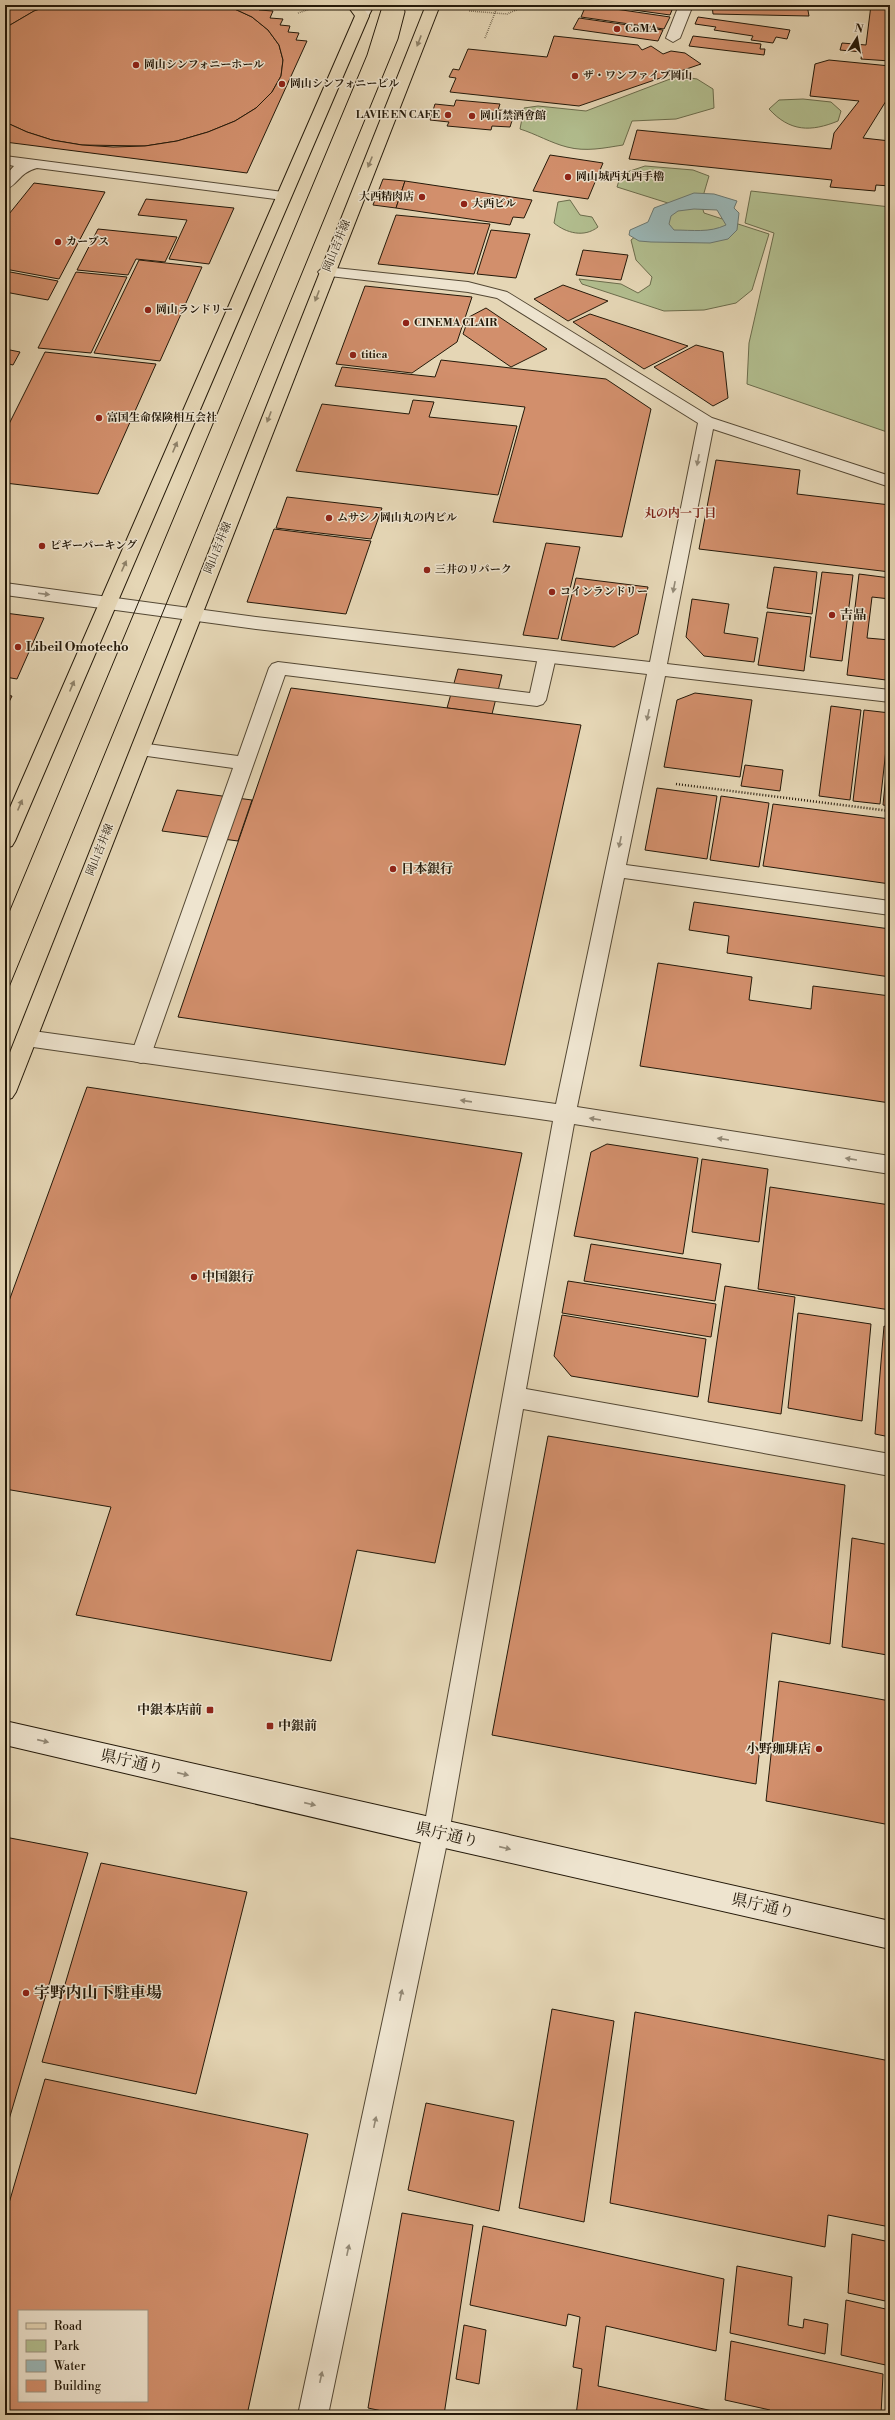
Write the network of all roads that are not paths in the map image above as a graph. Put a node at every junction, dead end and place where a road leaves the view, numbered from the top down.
1 (433, 5) edge
2 (686, 5) edge
3 (361, 9) edge
4 (673, 38) dead end
5 (5, 160) edge
6 (38, 164) junction
7 (10, 180) edge
8 (283, 196) junction
9 (326, 272) junction
10 (706, 421) junction
11 (890, 482) edge
12 (5, 589) edge
13 (108, 603) junction
14 (192, 614) junction
15 (547, 657) junction
16 (657, 670) junction
17 (890, 696) edge
18 (140, 749) junction
19 (245, 763) junction
20 (5, 841) edge
21 (614, 870) junction
22 (890, 908) edge
23 (26, 1038) junction
24 (141, 1055) junction
25 (5, 1092) edge
26 (565, 1114) junction
27 (890, 1165) edge
28 (512, 1397) junction
29 (890, 1465) edge
30 (5, 1733) edge
31 (436, 1833) junction
32 (890, 1935) edge
33 (313, 2415) edge

1 -> 9 main road, 岡山吉井線
2 - 4 street
3 - 8 main road
5 - 6 street
6 - 7 street
6 - 8 street
13 -> 8 main road
9 - 10 street
9 -> 14 main road, 岡山吉井線
10 - 11 street
10 -> 16 street
12 -> 13 street
13 - 14 street
20 -> 13 main road
14 - 15 street
14 - 18 main road, 岡山吉井線
15 - 16 street
15 - 19 street
16 - 17 street
16 -> 21 street
18 - 19 street
18 - 23 main road, 岡山吉井線
19 - 24 street
21 - 22 street
21 - 26 street
23 - 24 street
23 - 25 main road, 岡山吉井線
26 -> 24 street
27 -> 26 street
26 - 28 street
28 - 29 street
28 - 31 street
30 -> 31 street, 県庁通り
31 -> 32 street, 県庁通り
33 -> 31 street

